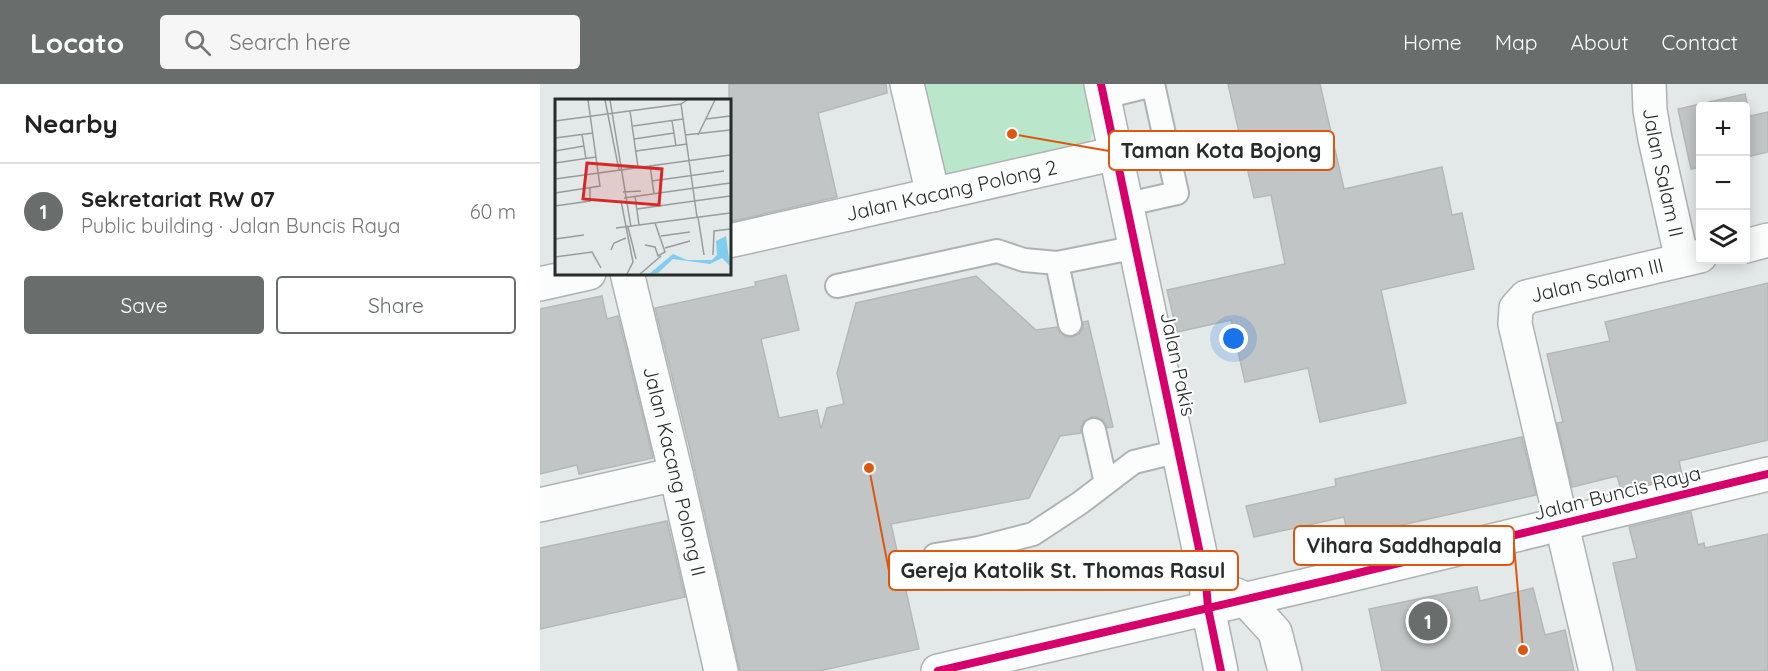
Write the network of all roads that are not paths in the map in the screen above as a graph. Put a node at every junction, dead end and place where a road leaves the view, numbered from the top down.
1 (908, 84) edge
2 (1648, 84) edge
3 (1153, 85) edge
4 (1103, 90) edge
5 (1117, 153) junction
6 (933, 195) junction
7 (1128, 204) junction
8 (1768, 240) edge
9 (730, 241) edge
10 (1750, 245) edge
11 (1137, 247) junction
12 (1691, 258) edge
13 (1057, 263) junction
14 (585, 274) edge
15 (627, 274) edge
16 (540, 284) edge
17 (837, 286) dead end
18 (1070, 324) dead end
19 (1094, 430) dead end
20 (1179, 451) junction
21 (676, 474) junction
22 (1768, 474) edge
23 (1106, 483) junction
24 (540, 505) edge
25 (1561, 524) junction
26 (935, 555) dead end
27 (1207, 595) junction
28 (1245, 599) junction
29 (721, 671) edge
30 (938, 671) edge
31 (1221, 671) edge
32 (1285, 671) edge
33 (1596, 671) edge

1 - 6 street
2 - 12 street, Jalan Salam II
3 - 4 lane
3 - 7 lane
4 - 5 street
5 - 6 street, Jalan Kacang Polong 2
5 - 7 street, Jalan Pakis
6 - 9 street, Jalan Kacang Polong 2
7 - 11 street, Jalan Pakis
8 - 10 street
11 - 13 lane
11 - 20 street, Jalan Pakis
12 - 25 street, Jalan Salam III
13 - 17 lane
13 - 18 lane
14 - 16 street
15 - 21 street, Jalan Kacang Polong II
19 - 23 lane
20 - 23 lane
20 - 27 street, Jalan Pakis
21 - 24 street
21 - 29 street, Jalan Kacang Polong II
22 - 25 street, Jalan Buncis Raya
23 - 26 lane
25 - 28 street, Jalan Buncis Raya
25 - 33 street
27 - 28 street
27 - 30 street
27 - 31 street, Jalan Pakis
28 - 32 street

